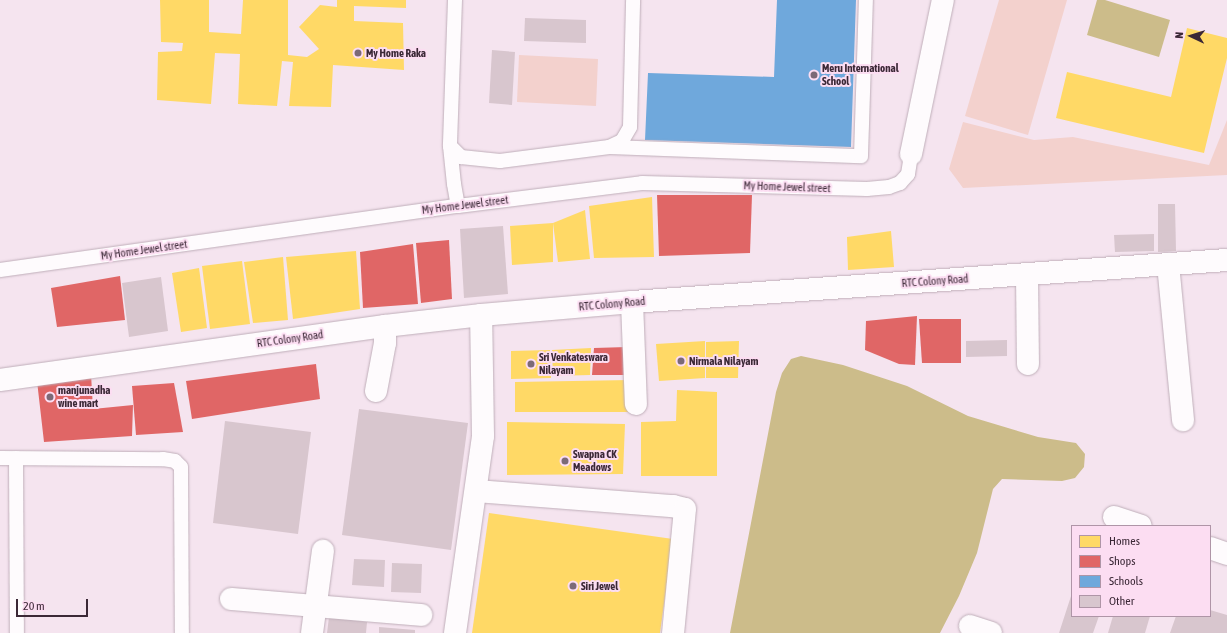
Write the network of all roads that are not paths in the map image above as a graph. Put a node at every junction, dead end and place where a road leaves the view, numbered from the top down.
1 (455, 0) edge
2 (633, 0) edge
3 (866, 0) edge
4 (943, 0) edge
5 (450, 146) junction
6 (609, 147) junction
7 (910, 154) joint
8 (458, 206) junction
9 (1227, 260) edge
10 (1168, 264) junction
11 (0, 270) edge
12 (1027, 274) junction
13 (632, 302) junction
14 (481, 314) junction
15 (385, 326) junction
16 (1028, 364) dead end
17 (0, 380) edge
18 (376, 391) dead end
19 (636, 404) dead end
20 (1183, 420) dead end
21 (0, 458) edge
22 (16, 458) junction
23 (476, 491) junction
24 (1114, 517) dead end
25 (1138, 525) edge
26 (1211, 548) edge
27 (323, 551) dead end
28 (1227, 554) edge
29 (231, 599) dead end
30 (315, 607) junction
31 (421, 615) dead end
32 (970, 626) dead end
33 (17, 633) edge
34 (182, 633) edge
35 (312, 633) edge
36 (456, 633) edge
37 (673, 633) edge
38 (991, 633) edge

1 - 5 lane
2 - 6 lane
3 - 6 lane
4 - 7 street
5 - 6 lane
5 - 8 lane
7 - 8 lane, My Home Jewel street
8 - 11 lane, My Home Jewel street
9 - 10 street, RTC Colony Road
10 - 12 street, RTC Colony Road
10 - 20 street
12 - 13 street, RTC Colony Road
12 - 16 street
13 - 14 street, RTC Colony Road
13 - 19 street
14 - 15 street, RTC Colony Road
14 - 23 street
15 - 17 street, RTC Colony Road
15 - 18 street
21 - 22 lane
22 - 33 lane
22 - 34 lane
23 - 36 street
23 - 37 street
24 - 25 street
26 - 28 street
27 - 30 street
29 - 30 street
30 - 31 street
30 - 35 street
32 - 38 street

